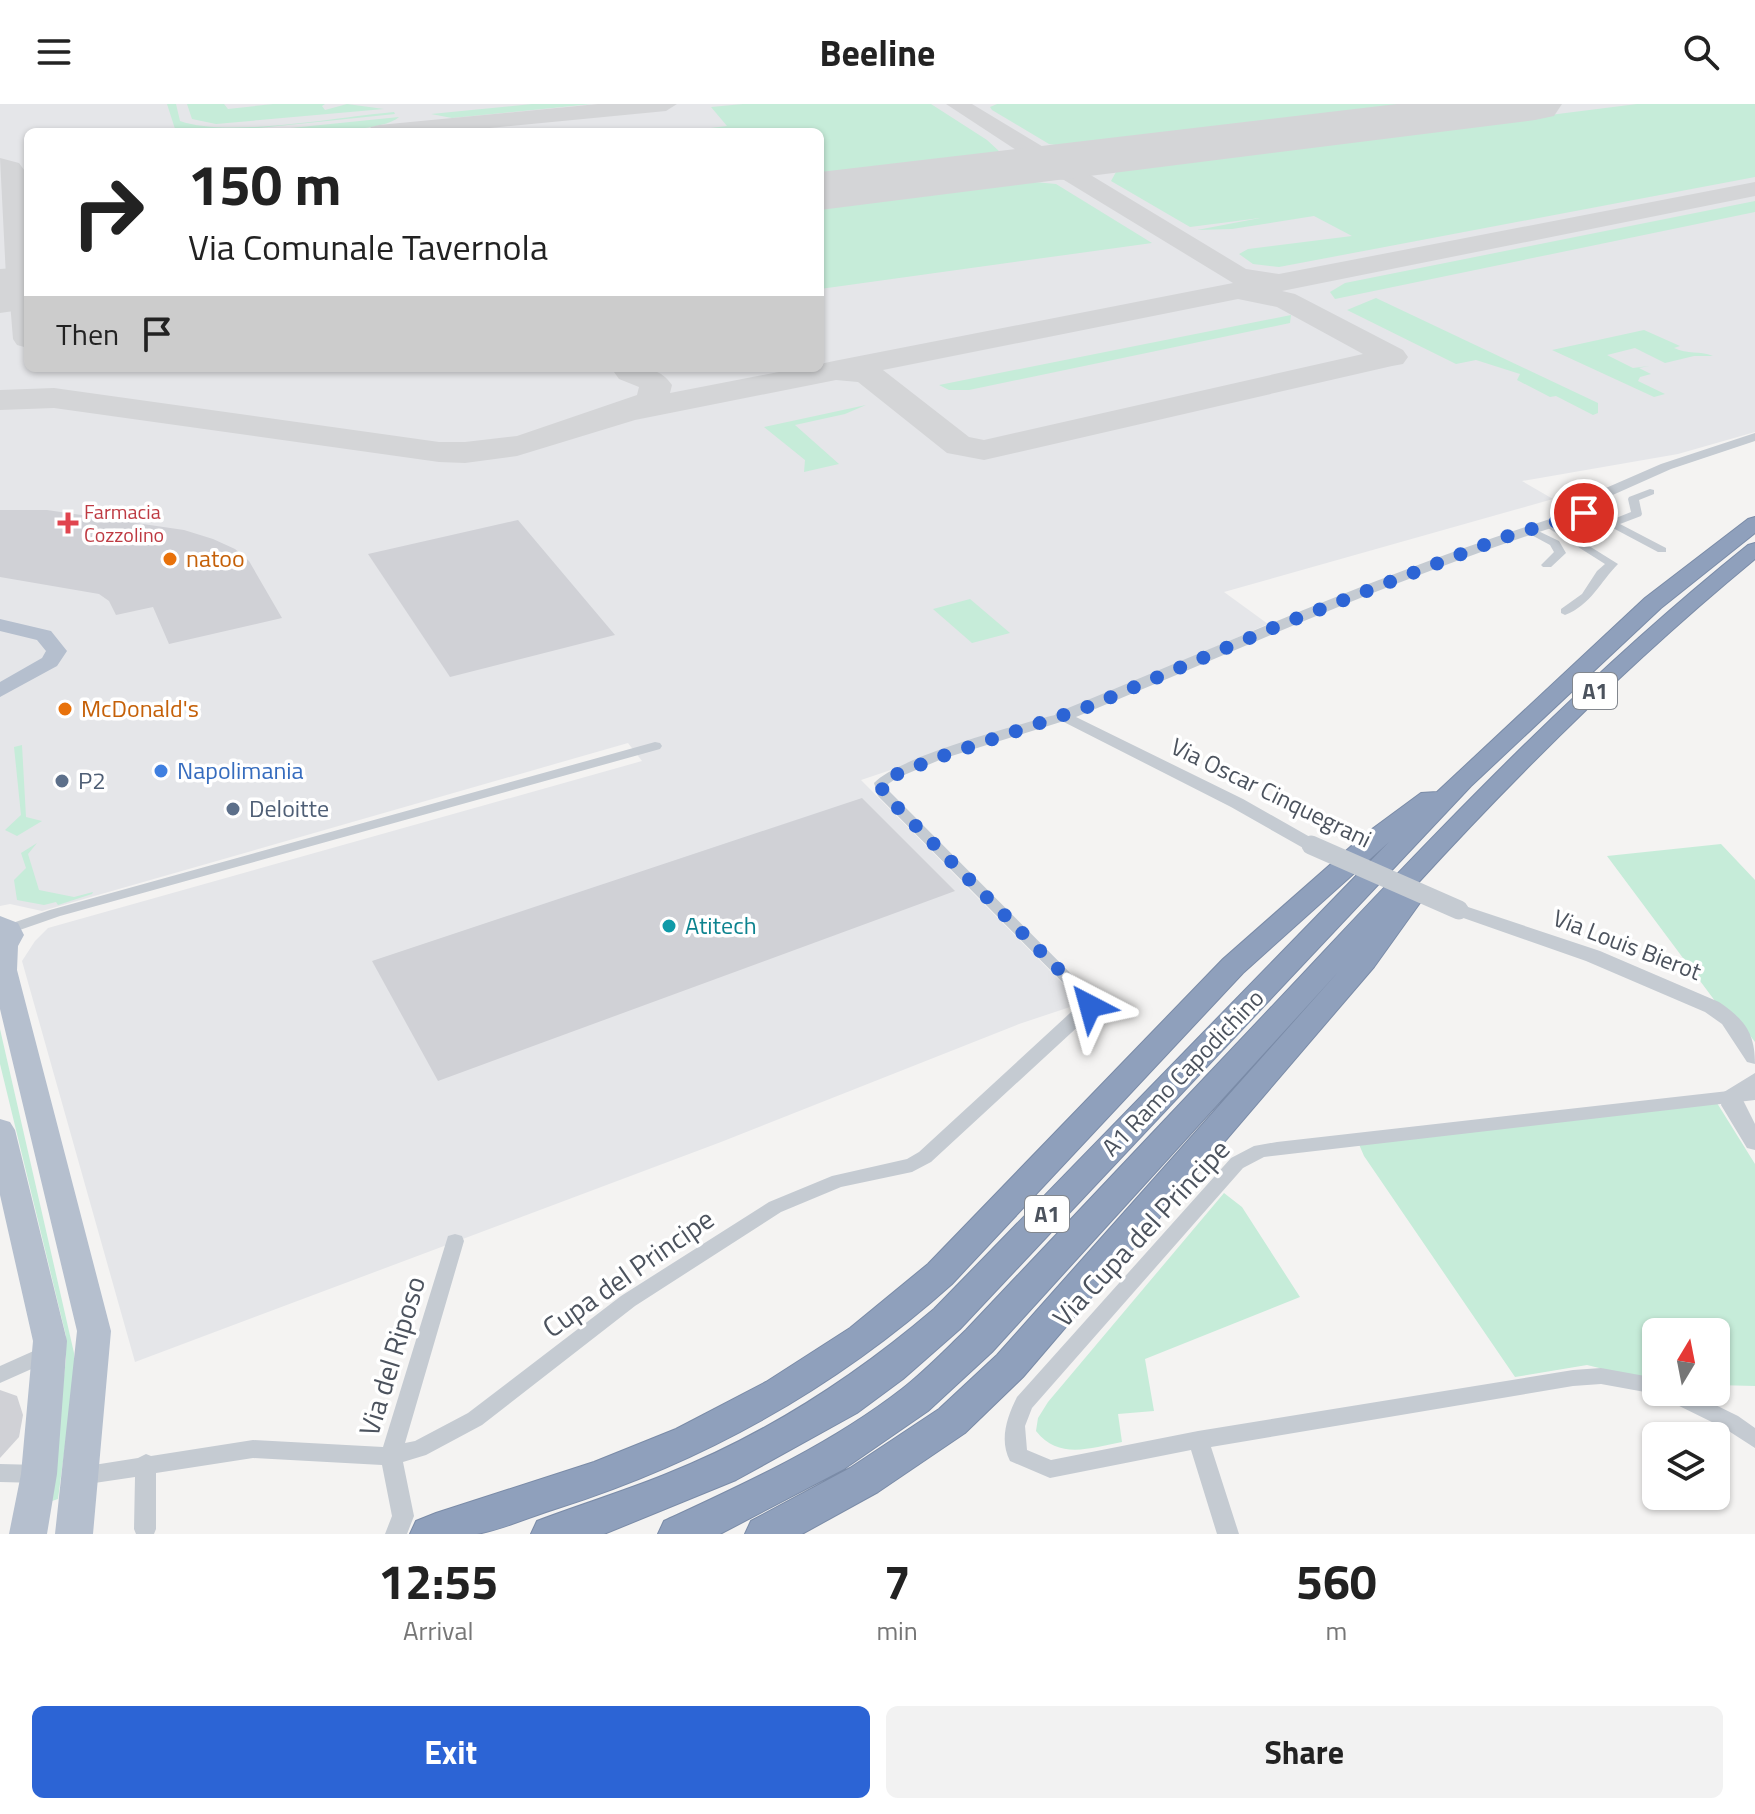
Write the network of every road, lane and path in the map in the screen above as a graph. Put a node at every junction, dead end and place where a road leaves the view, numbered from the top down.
1 (1755, 437) edge
2 (1650, 492) dead end
3 (1584, 510) junction
4 (1612, 523) junction
5 (1755, 523) edge
6 (1549, 524) junction
7 (1530, 530) junction
8 (1755, 549) edge
9 (1662, 550) dead end
10 (1547, 565) dead end
11 (1565, 611) dead end
12 (0, 625) edge
13 (0, 691) edge
14 (1062, 717) junction
15 (655, 746) dead end
16 (1462, 781) junction
17 (1442, 841) junction
18 (1459, 910) joint
19 (3, 931) edge
20 (1755, 1057) edge
21 (1755, 1081) edge
22 (1755, 1094) edge
23 (1732, 1097) junction
24 (0, 1130) edge
25 (1755, 1142) edge
26 (455, 1241) dead end
27 (51, 1352) junction
28 (0, 1375) edge
29 (1642, 1383) edge
30 (1698, 1406) edge
31 (1755, 1439) edge
32 (1198, 1440) junction
33 (391, 1456) junction
34 (146, 1463) junction
35 (0, 1473) edge
36 (39, 1474) junction
37 (81, 1476) junction
38 (145, 1529) dead end
39 (28, 1534) edge
40 (74, 1534) edge
41 (396, 1534) edge
42 (430, 1534) edge
43 (551, 1534) edge
44 (678, 1534) edge
45 (765, 1534) edge
46 (1228, 1534) edge

1 - 3 street
2 - 4 street
3 - 4 street
3 - 6 street
4 - 9 street
5 - 16 highway, A1 Ramo Capodichino / A1
6 - 7 street
6 - 11 street
7 - 10 street
7 - 14 street
8 - 17 highway, A1 Ramo Capodichino / A1
12 - 13 main road
14 - 18 street, Via Oscar Cinquegrani, bridge
14 - 33 street, Cupa del Principe
15 - 19 street
16 - 42 highway
16 - 43 highway, A1 Ramo Capodichino / A1
17 - 44 highway, A1 Ramo Capodichino / A1
17 - 45 highway
18 - 20 street, Via Louis Bierot
19 - 37 main road
21 - 23 street
22 - 23 street, Via Cupa del Principe
23 - 25 street
23 - 32 street, Via Cupa del Principe
24 - 27 main road
26 - 33 street, Via del Riposo
27 - 28 street
27 - 36 main road
29 - 32 street
30 - 31 street
32 - 46 street
33 - 34 street
33 - 41 street, Via del Riposo
34 - 37 street
34 - 38 street
35 - 36 street
36 - 39 main road
37 - 40 main road

